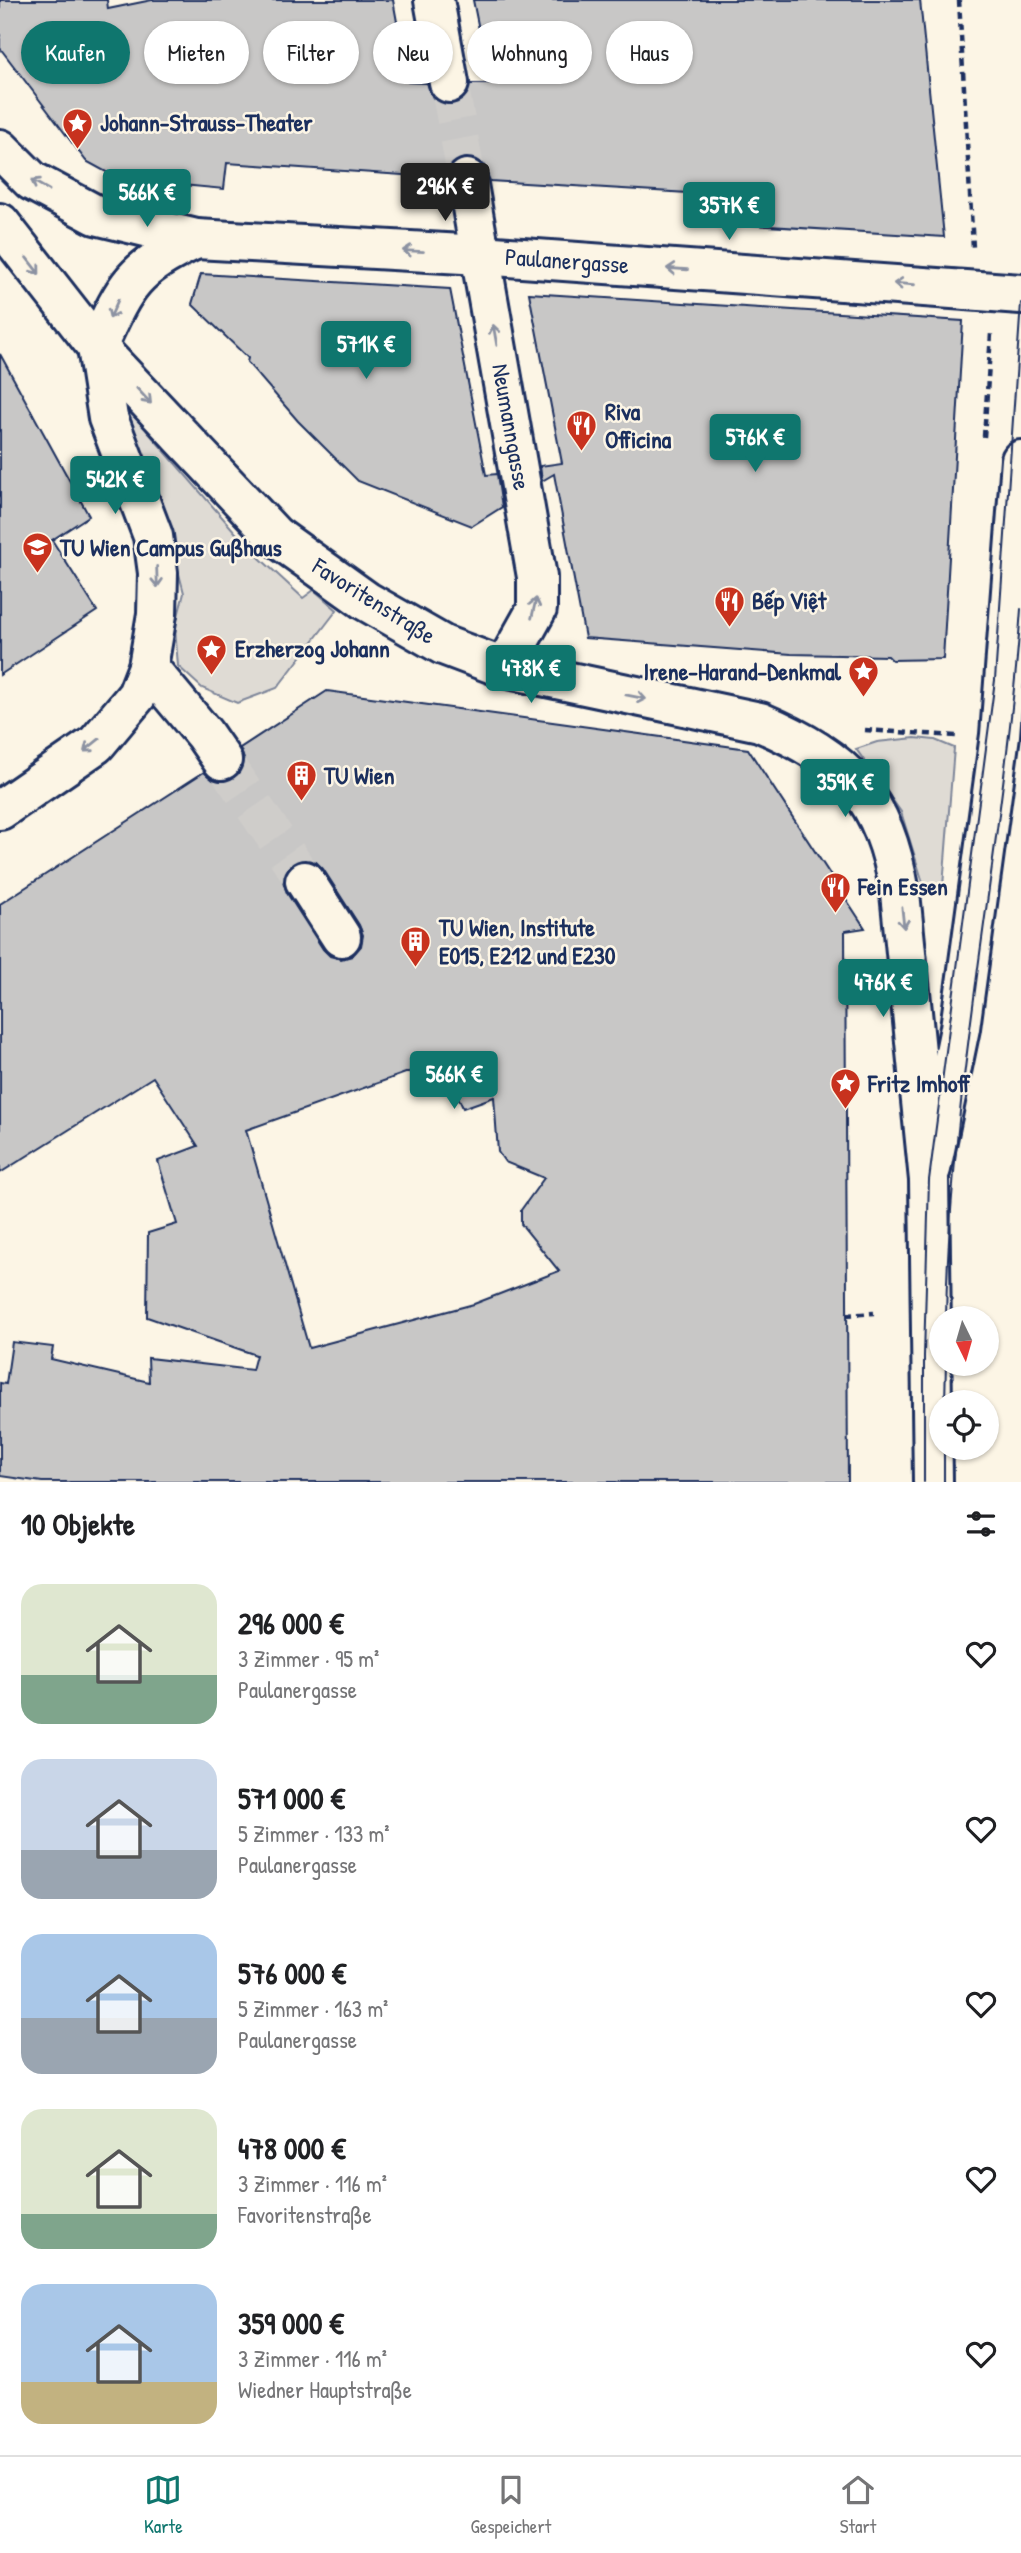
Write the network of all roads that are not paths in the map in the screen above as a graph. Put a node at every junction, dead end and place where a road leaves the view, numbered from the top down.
1 (434, 0) edge
2 (438, 21) edge
3 (0, 149) edge
4 (467, 179) tunnel mouth
5 (0, 223) edge
6 (196, 239) junction
7 (481, 255) junction
8 (1021, 294) edge
9 (97, 347) junction
10 (1021, 460) edge
11 (504, 668) junction
12 (142, 681) junction
13 (1010, 735) edge
14 (222, 760) tunnel mouth
15 (0, 810) edge
16 (305, 881) tunnel mouth
17 (341, 937) dead end
18 (929, 1180) junction
19 (933, 1482) edge

1 - 2 main road
6 -> 3 main road
4 - 7 main road, Neumanngasse
5 -> 9 main road, Favoritenstraße
7 -> 6 main road, Paulanergasse
6 -> 9 main road
8 -> 7 main road, Paulanergasse
11 -> 7 main road, Neumanngasse
9 -> 11 main road, Favoritenstraße
9 -> 12 main road, Favoritenstraße
10 - 13 main road
11 -> 18 main road, Favoritenstraße
12 - 14 main road
12 -> 15 main road
13 - 18 main road
16 - 17 main road
18 - 19 main road

